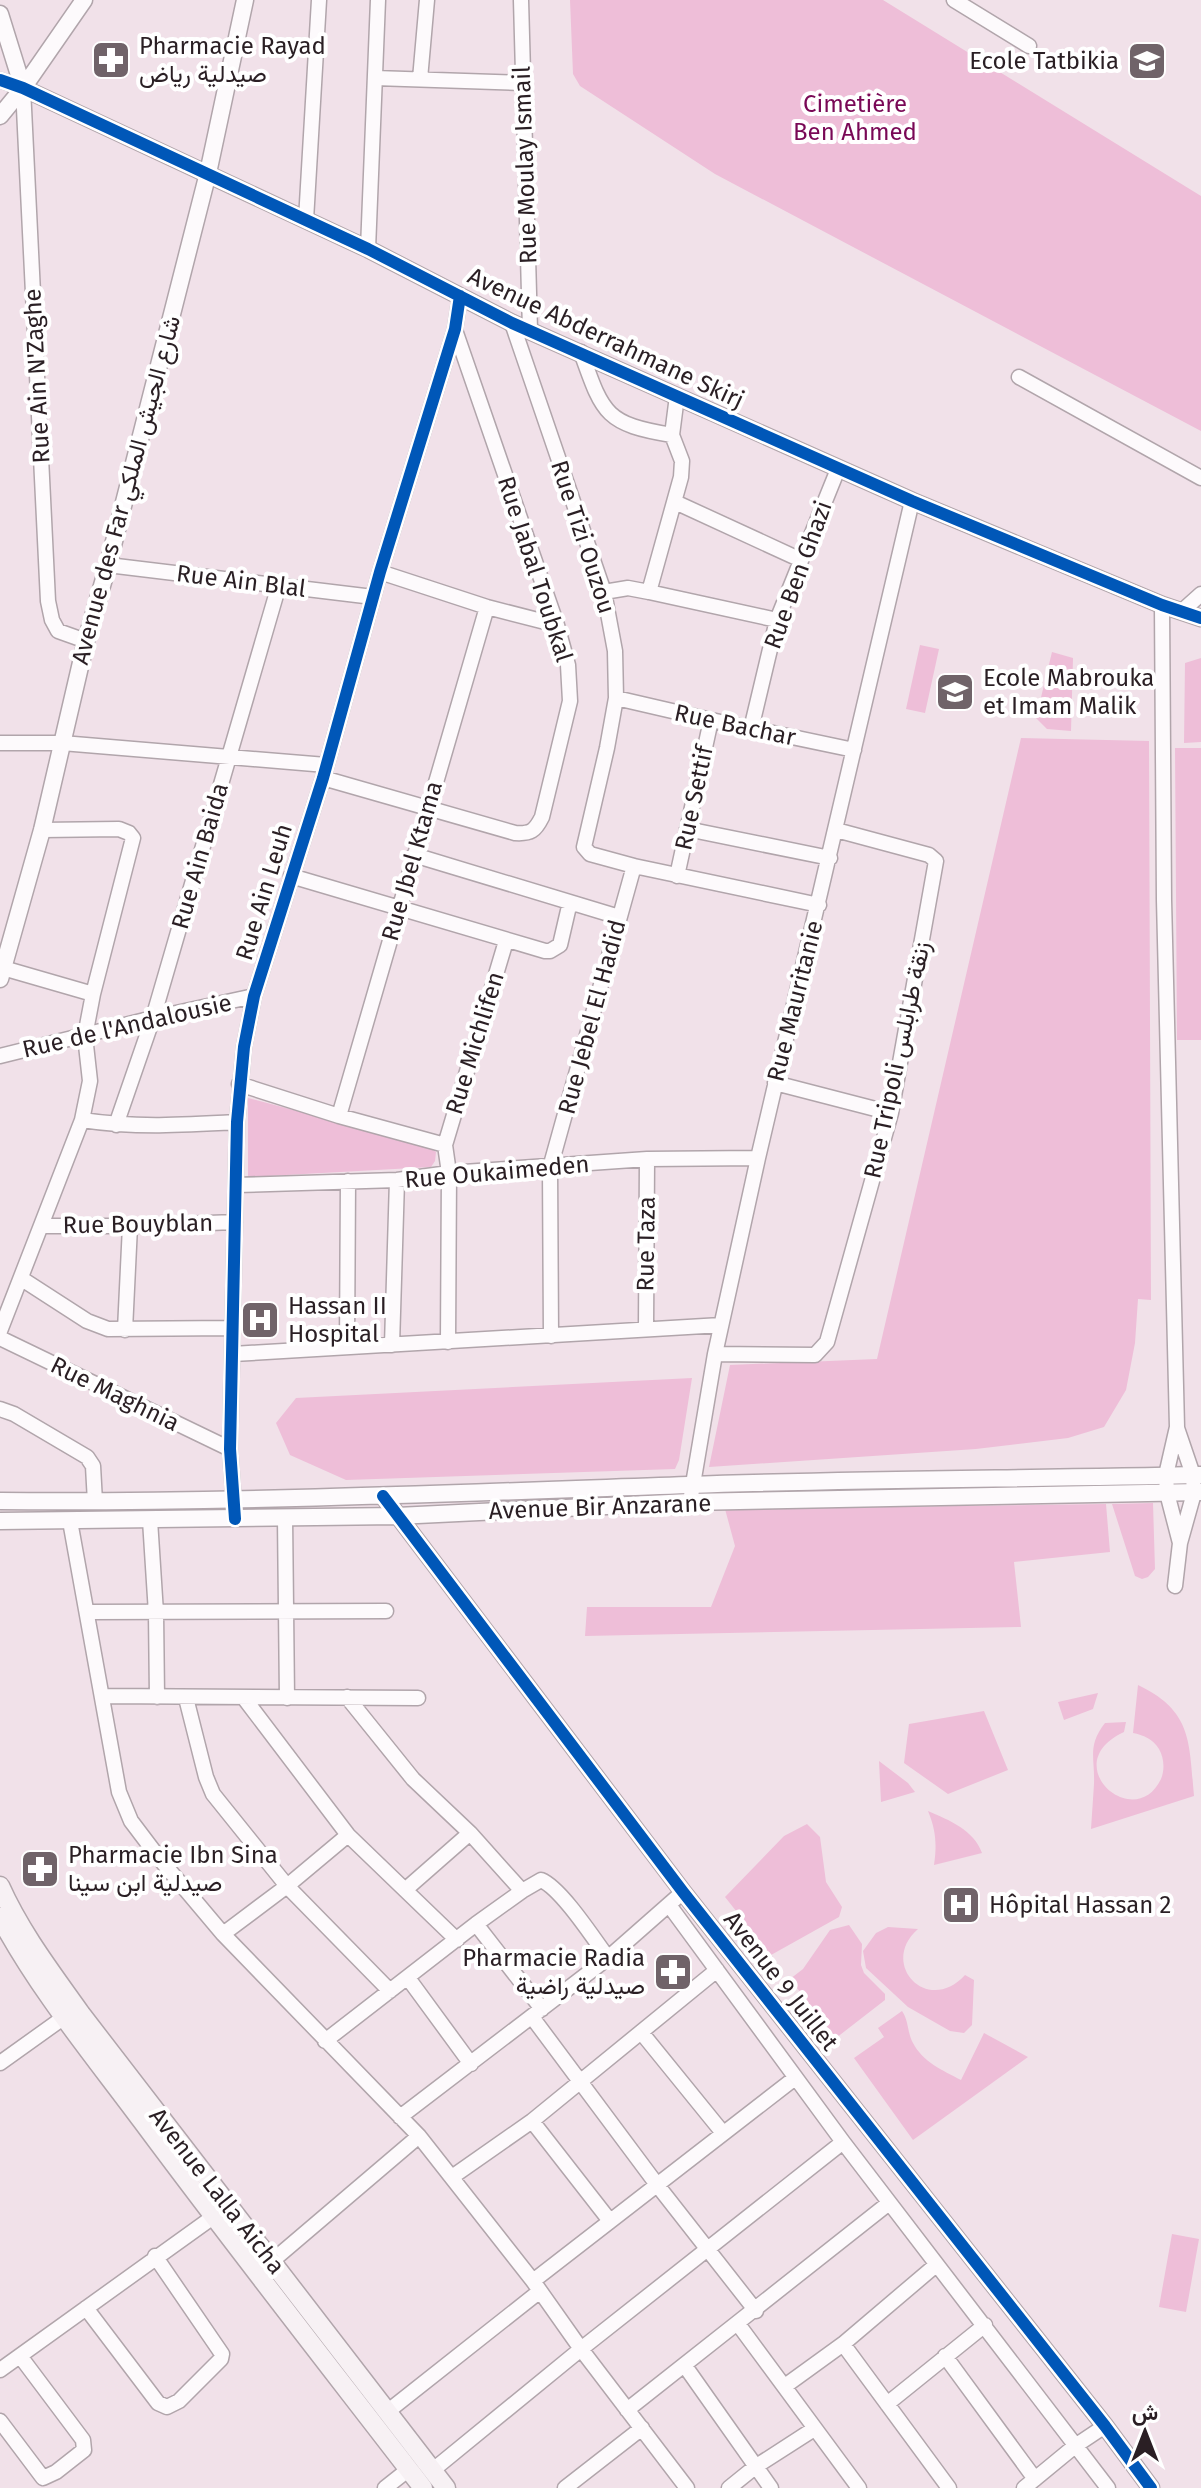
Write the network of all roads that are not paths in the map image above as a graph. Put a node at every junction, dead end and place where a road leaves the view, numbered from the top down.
1 (84, 0) edge
2 (245, 0) edge
3 (319, 0) edge
4 (378, 0) edge
5 (427, 0) edge
6 (521, 0) edge
7 (954, 0) edge
8 (0, 14) edge
9 (1029, 46) dead end
10 (375, 78) junction
11 (420, 79) junction
12 (0, 80) edge
13 (522, 83) junction
14 (23, 88) junction
15 (0, 116) edge
16 (208, 173) junction
17 (306, 220) junction
18 (368, 249) junction
19 (460, 296) junction
20 (512, 323) junction
21 (455, 329) junction
22 (530, 330) junction
23 (581, 352) junction
24 (1019, 377) dead end
25 (677, 396) junction
26 (672, 435) junction
27 (838, 469) junction
28 (1201, 478) edge
29 (912, 501) junction
30 (675, 502) junction
31 (801, 560) junction
32 (108, 565) junction
33 (380, 572) junction
34 (279, 585) junction
35 (604, 592) junction
36 (649, 592) junction
37 (1201, 594) edge
38 (373, 597) junction
39 (1162, 605) junction
40 (487, 607) junction
41 (1182, 611) junction
42 (1201, 618) edge
43 (777, 620) junction
44 (557, 625) junction
45 (86, 641) junction
46 (616, 698) junction
47 (711, 720) junction
48 (751, 729) junction
49 (0, 743) edge
50 (62, 743) junction
51 (854, 750) junction
52 (229, 758) junction
53 (324, 771) junction
54 (427, 808) junction
55 (687, 829) junction
56 (42, 830) junction
57 (836, 830) junction
58 (414, 855) junction
59 (830, 858) junction
60 (634, 866) junction
61 (291, 876) junction
62 (677, 876) junction
63 (570, 902) junction
64 (819, 905) junction
65 (398, 909) junction
66 (619, 917) junction
67 (506, 941) junction
68 (2, 974) edge
69 (93, 994) junction
70 (254, 996) junction
71 (153, 1018) junction
72 (85, 1036) junction
73 (0, 1056) edge
74 (775, 1083) junction
75 (239, 1084) junction
76 (891, 1113) junction
77 (339, 1116) junction
78 (82, 1120) junction
79 (237, 1122) junction
80 (116, 1125) junction
81 (445, 1145) junction
82 (758, 1158) junction
83 (647, 1159) junction
84 (550, 1168) junction
85 (449, 1173) junction
86 (397, 1180) junction
87 (348, 1181) junction
88 (236, 1185) junction
89 (235, 1222) junction
90 (42, 1226) junction
91 (130, 1226) junction
92 (22, 1279) junction
93 (721, 1325) junction
94 (233, 1328) junction
95 (646, 1329) junction
96 (125, 1330) junction
97 (0, 1331) edge
98 (551, 1336) junction
99 (0, 1338) edge
100 (448, 1342) junction
101 (392, 1345) junction
102 (347, 1347) junction
103 (233, 1354) junction
104 (715, 1354) junction
105 (0, 1409) edge
106 (1177, 1427) junction
107 (230, 1449) junction
108 (1166, 1475) junction
109 (1197, 1475) edge
110 (692, 1485) junction
111 (1197, 1492) edge
112 (1167, 1493) junction
113 (383, 1496) junction
114 (233, 1499) junction
115 (0, 1501) edge
116 (95, 1502) junction
117 (690, 1502) junction
118 (397, 1516) junction
119 (285, 1518) junction
120 (235, 1519) junction
121 (150, 1520) junction
122 (0, 1521) edge
123 (70, 1521) junction
124 (1180, 1543) junction
125 (1175, 1586) dead end
126 (287, 1610) junction
127 (386, 1611) dead end
128 (87, 1612) junction
129 (156, 1613) junction
130 (103, 1696) junction
131 (157, 1697) junction
132 (347, 1697) junction
133 (186, 1698) junction
134 (244, 1698) junction
135 (287, 1698) junction
136 (418, 1698) dead end
137 (470, 1833) junction
138 (348, 1835) junction
139 (0, 1886) edge
140 (287, 1886) junction
141 (405, 1890) junction
142 (522, 1891) junction
143 (683, 1892) junction
144 (669, 1905) junction
145 (0, 1917) edge
146 (476, 1924) junction
147 (223, 1934) junction
148 (457, 1940) junction
149 (608, 1958) junction
150 (717, 1970) junction
151 (408, 1978) junction
152 (390, 1991) junction
153 (71, 2013) junction
154 (537, 2013) junction
155 (641, 2032) junction
156 (325, 2041) junction
157 (0, 2063) edge
158 (471, 2064) junction
159 (795, 2078) junction
160 (579, 2081) junction
161 (400, 2117) junction
162 (532, 2121) junction
163 (723, 2133) junction
164 (419, 2136) junction
165 (843, 2142) junction
166 (452, 2177) junction
167 (658, 2186) junction
168 (889, 2203) junction
169 (220, 2212) junction
170 (610, 2221) junction
171 (707, 2249) junction
172 (155, 2256) junction
173 (936, 2265) junction
174 (264, 2267) junction
175 (537, 2286) junction
176 (86, 2308) junction
177 (756, 2311) junction
178 (738, 2324) junction
179 (985, 2325) junction
180 (843, 2344) junction
181 (581, 2349) junction
182 (20, 2356) junction
183 (945, 2356) junction
184 (685, 2366) junction
185 (0, 2370) edge
186 (785, 2386) junction
187 (887, 2404) junction
188 (627, 2410) junction
189 (387, 2412) junction
190 (0, 2421) edge
191 (1105, 2426) junction
192 (642, 2428) junction
193 (814, 2429) junction
194 (1075, 2446) junction
195 (755, 2467) junction
196 (409, 2469) junction
197 (433, 2470) junction
198 (1029, 2484) edge
199 (385, 2488) edge
200 (423, 2488) edge
201 (446, 2488) edge
202 (565, 2488) edge
203 (687, 2488) edge
204 (729, 2488) edge
205 (771, 2488) edge
206 (859, 2488) edge
207 (949, 2488) edge
208 (1108, 2488) edge
209 (1151, 2488) edge

1 - 14 street
2 - 16 street, Avenue des Far شارع الجيش الملكي
3 - 17 street
4 - 10 street
5 - 11 street
6 - 13 street, Rue Moulay Ismail
7 - 9 street
8 - 14 street
10 - 11 street
10 - 18 street
11 - 13 street
12 - 14 street, Avenue Abderrahmane Skirj
13 - 22 street, Rue Moulay Ismail
14 - 15 street
14 - 16 street, Avenue Abderrahmane Skirj
14 - 45 street, Rue Ain N'Zaghe
16 - 17 street, Avenue Abderrahmane Skirj
16 - 32 street, Avenue des Far شارع الجيش الملكي
17 - 18 street, Avenue Abderrahmane Skirj
18 - 19 street, Avenue Abderrahmane Skirj
19 - 20 street, Avenue Abderrahmane Skirj
19 - 21 street, Rue Ain Leuh
20 - 22 street, Avenue Abderrahmane Skirj
20 - 35 street, Rue Tizi Ouzou
21 - 33 street, Rue Ain Leuh
21 - 44 street, Rue Jabal Toubkal
22 - 23 street, Avenue Abderrahmane Skirj
23 - 25 street, Avenue Abderrahmane Skirj
23 - 26 street
24 - 28 street
25 - 26 street
25 - 27 street, Avenue Abderrahmane Skirj
26 - 30 street
27 - 29 street, Avenue Abderrahmane Skirj
27 - 31 street, Rue Ben Ghazi
29 - 39 street, Avenue Abderrahmane Skirj
29 - 51 street, Rue Mauritanie
30 - 31 street
30 - 36 street
31 - 43 street, Rue Ben Ghazi
32 - 34 street, Rue Ain Blal
32 - 45 street, Avenue des Far شارع الجيش الملكي
33 - 38 street, Rue Ain Leuh
33 - 40 street
34 - 38 street, Rue Ain Blal
34 - 52 street, Rue Ain Baida
35 - 36 street
35 - 46 street, Rue Tizi Ouzou
36 - 43 street
37 - 41 street
38 - 53 street, Rue Ain Leuh
39 - 41 street, Avenue Abderrahmane Skirj
39 - 106 street
40 - 44 street
40 - 54 street, Rue Jbel Ktama
41 - 42 street, Avenue Abderrahmane Skirj
43 - 48 street, Rue Ben Ghazi
44 - 54 street, Rue Jabal Toubkal
45 - 50 street, Avenue des Far شارع الجيش الملكي
46 - 47 street, Rue Bachar
46 - 60 street, Rue Tizi Ouzou
47 - 48 street, Rue Bachar
47 - 55 street, Rue Settif
48 - 51 street, Rue Bachar
49 - 50 street, Rue Jabal Toubkal
50 - 52 street, Rue Jabal Toubkal
50 - 56 street, Avenue des Far شارع الجيش الملكي
51 - 57 street, Rue Mauritanie
52 - 53 street, Rue Jabal Toubkal
52 - 71 street, Rue Ain Baida
53 - 54 street, Rue Jabal Toubkal
53 - 61 street, Rue Ain Leuh
54 - 58 street, Rue Jbel Ktama
55 - 59 street
55 - 62 street, Rue Settif
56 - 68 street, Avenue des Far شارع الجيش الملكي
56 - 69 street
57 - 59 street, Rue Mauritanie
57 - 76 street, Rue Tripoli زنقة طرابلس
58 - 63 street
58 - 65 street, Rue Jbel Ktama
59 - 64 street, Rue Mauritanie
60 - 62 street, Rue Tizi Ouzou
60 - 66 street, Rue Jebel El Hadid
61 - 65 street
61 - 70 street, Rue Ain Leuh
62 - 64 street, Rue Tizi Ouzou
63 - 66 street
63 - 67 street
64 - 74 street, Rue Mauritanie
65 - 67 street
65 - 77 street, Rue Jbel Ktama
66 - 84 street, Rue Jebel El Hadid
67 - 81 street, Rue Michlifen
68 - 69 street
69 - 72 street
70 - 71 street, Rue de l'Andalousie
70 - 75 street, Rue Ain Leuh
71 - 72 street, Rue de l'Andalousie
71 - 80 street, Rue Ain Baida
72 - 73 street, Rue de l'Andalousie
72 - 78 street
74 - 76 street
74 - 82 street, Rue Mauritanie
75 - 77 street
75 - 79 street, Rue Ain Leuh
76 - 104 street, Rue Tripoli زنقة طرابلس
77 - 81 street
78 - 80 street
78 - 90 street
79 - 80 street
79 - 88 street, Rue Ain Leuh
81 - 85 street
82 - 83 street, Rue Oukaimeden
82 - 93 street, Rue Mauritanie
83 - 84 street, Rue Oukaimeden
83 - 95 street, Rue Taza
84 - 85 street, Rue Oukaimeden
84 - 98 street, Rue Jebel El Hadid
85 - 86 street, Rue Oukaimeden
85 - 100 street
86 - 87 street, Rue Oukaimeden
86 - 101 street
87 - 88 street, Rue Oukaimeden
87 - 102 street
88 - 89 street, Rue Ain Leuh
89 - 91 street, Rue Bouyblan
89 - 94 street, Rue Ain Leuh
90 - 91 street, Rue Bouyblan
90 - 92 street
91 - 96 street
92 - 96 street
92 - 97 street
93 - 95 street
93 - 104 street, Rue Mauritanie
94 - 96 street
94 - 103 street, Rue Ain Leuh
95 - 98 street
98 - 100 street
99 - 107 street, Rue Maghnia
100 - 101 street
101 - 102 street
102 - 103 street
103 - 107 street, Rue Ain Leuh
104 - 110 street, Rue Mauritanie
105 - 116 street
106 - 108 street
106 - 109 street
107 - 114 street, Rue Ain Leuh
108 - 109 street, Avenue Bir Anzarane
108 - 110 street, Avenue Bir Anzarane
108 - 112 street
109 - 111 street
110 - 113 street, Avenue Bir Anzarane
110 - 117 street, Rue Mauritanie
111 - 112 street, Avenue Bir Anzarane
111 - 124 street
112 - 117 street, Avenue Bir Anzarane
112 - 124 street
113 - 114 street, Avenue Bir Anzarane
113 - 118 street, Avenue 9 Juillet
114 - 116 street, Avenue Bir Anzarane
114 - 120 street, Rue Ain Leuh
115 - 116 street, Avenue Bir Anzarane
117 - 118 street, Avenue Bir Anzarane
118 - 119 street, Avenue Bir Anzarane
118 - 143 street, Avenue 9 Juillet
119 - 120 street, Avenue Bir Anzarane
119 - 126 street
120 - 121 street, Avenue Bir Anzarane
121 - 123 street, Avenue Bir Anzarane
121 - 129 street
122 - 123 street, Avenue Bir Anzarane
123 - 128 street
124 - 125 street
126 - 127 street
126 - 129 street
126 - 135 street
128 - 129 street
128 - 130 street
129 - 131 street
130 - 131 street
130 - 147 street
131 - 133 street
132 - 135 street
132 - 136 street
132 - 137 street
133 - 134 street
133 - 140 street
134 - 135 street
134 - 138 street
137 - 141 street
137 - 142 street
138 - 140 street
138 - 141 street
139 - 153 main road, Avenue Lalla Aicha
140 - 147 street
140 - 152 street
141 - 148 street
142 - 146 street
142 - 149 street
143 - 144 street
143 - 191 street, Avenue 9 Juillet
144 - 149 street
144 - 150 street
145 - 153 main road, Avenue Lalla Aicha
146 - 148 street
146 - 154 street
147 - 156 street
148 - 151 street
149 - 154 street
150 - 155 street
150 - 159 street
151 - 152 street
151 - 158 street
152 - 156 street
153 - 157 street
153 - 169 main road, Avenue Lalla Aicha
154 - 158 street
154 - 160 street
155 - 160 street
155 - 163 street
156 - 161 street
158 - 161 street
159 - 163 street
159 - 165 street
160 - 162 street
160 - 167 street
161 - 164 street
162 - 166 street
162 - 170 street
163 - 167 street
164 - 166 street
164 - 174 street
165 - 168 street
165 - 171 street
166 - 175 street
167 - 170 street
167 - 171 street
168 - 173 street
168 - 177 street
169 - 172 street
169 - 174 main road, Avenue Lalla Aicha
170 - 175 street
171 - 177 street
171 - 181 street
172 - 176 street
172 - 176 street
173 - 179 street
173 - 180 street
174 - 189 main road, Avenue Lalla Aicha
174 - 196 main road, Avenue Lalla Aicha
175 - 181 street
175 - 189 street
176 - 182 street
177 - 178 street
178 - 184 street
178 - 186 street
179 - 183 street
179 - 194 street
180 - 186 street
180 - 187 street
181 - 188 street
181 - 197 street
182 - 185 street
182 - 190 street
183 - 187 street
183 - 198 street
184 - 188 street
184 - 195 street
186 - 193 street
187 - 207 street
188 - 192 street
189 - 197 main road, Avenue Lalla Aicha
191 - 194 street
191 - 209 street, Avenue 9 Juillet
192 - 202 street
192 - 203 street
193 - 195 street
193 - 206 street
194 - 198 street
194 - 208 street
195 - 204 street
195 - 205 street
196 - 199 street
196 - 200 main road, Avenue Lalla Aicha
197 - 201 main road, Avenue Lalla Aicha

